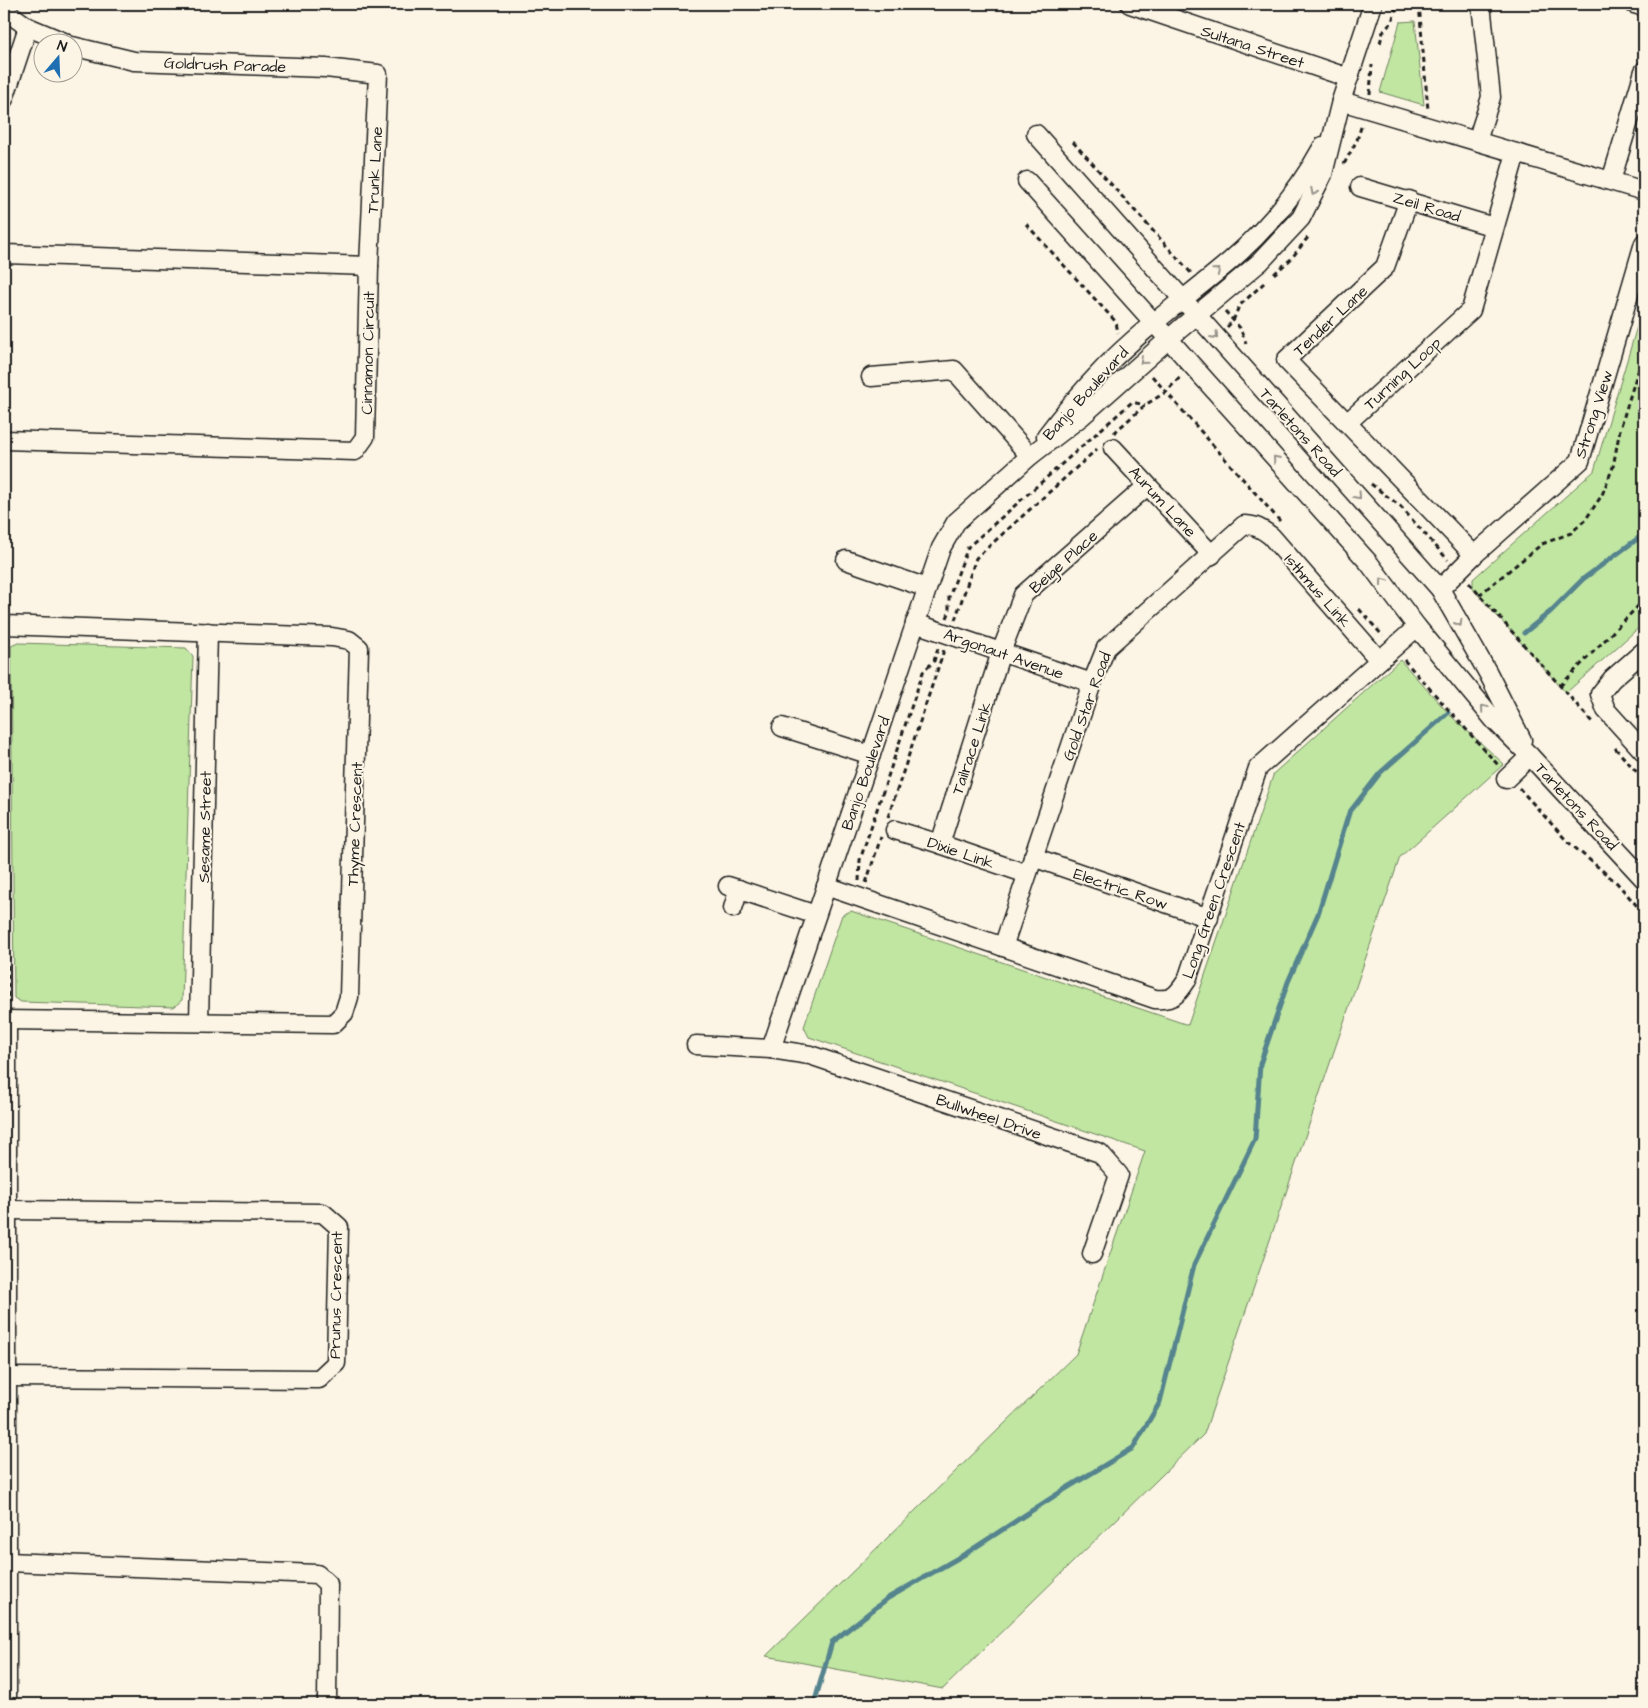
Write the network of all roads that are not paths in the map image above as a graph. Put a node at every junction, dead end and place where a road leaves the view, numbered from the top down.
1 (1131, 4) edge
2 (1372, 4) edge
3 (1481, 4) edge
4 (1634, 4) edge
5 (1644, 7) edge
6 (4, 10) edge
7 (28, 28) junction
8 (38, 32) edge
9 (82, 48) edge
10 (1644, 71) edge
11 (378, 74) joint
12 (1349, 78) junction
13 (4, 99) edge
14 (1341, 101) junction
15 (1334, 129) junction
16 (1036, 134) dead end
17 (1477, 141) junction
18 (1516, 152) junction
19 (1027, 181) dead end
20 (1611, 181) junction
21 (1360, 187) dead end
22 (1644, 191) edge
23 (1409, 200) junction
24 (1494, 226) junction
25 (1644, 243) edge
26 (4, 254) edge
27 (370, 266) junction
28 (1183, 299) junction
29 (1197, 315) junction
30 (1160, 318) junction
31 (1174, 334) junction
32 (871, 377) dead end
33 (1347, 424) junction
34 (4, 440) edge
35 (1113, 448) dead end
36 (1030, 456) junction
37 (1147, 486) junction
38 (1252, 525) joint
39 (1212, 555) junction
40 (1474, 555) junction
41 (846, 560) dead end
42 (927, 588) junction
43 (1440, 589) junction
44 (916, 623) junction
45 (4, 625) edge
46 (1418, 627) junction
47 (208, 632) junction
48 (1644, 651) edge
49 (1002, 652) junction
50 (1379, 660) junction
51 (1092, 683) junction
52 (782, 727) dead end
53 (1644, 752) edge
54 (870, 755) junction
55 (1530, 756) junction
56 (1507, 778) road end
57 (894, 830) dead end
58 (940, 844) junction
59 (1032, 857) junction
60 (1026, 874) junction
61 (1644, 879) edge
62 (826, 886) junction
63 (733, 908) dead end
64 (816, 915) junction
65 (1208, 918) junction
66 (1003, 947) junction
67 (5, 1020) edge
68 (199, 1021) junction
69 (696, 1045) dead end
70 (771, 1049) junction
71 (7, 1210) junction
72 (1092, 1254) dead end
73 (7, 1377) junction
74 (7, 1562) junction
75 (6, 1700) edge
76 (327, 1704) edge

1 - 12 street, Sultana Street
2 - 12 street, Banjo Boulevard
3 - 17 street
4 - 5 street
6 - 7 street
7 - 8 street
7 - 13 street
9 - 11 street, Goldrush Parade
10 - 20 street
11 - 27 street, Trunk Lane
12 - 14 street, Banjo Boulevard
14 - 15 street, Banjo Boulevard
14 - 17 street
28 -> 15 street, Banjo Boulevard
15 -> 29 street, Banjo Boulevard
16 - 28 street, Tarletons Road
17 - 18 street
18 - 20 street
18 - 24 street, Turning Loop
19 - 30 street, Tarletons Road
20 - 22 street
21 - 23 street, Zeil Road
23 - 24 street, Zeil Road
23 - 33 street, Tender Lane
24 - 33 street, Turning Loop
25 - 40 street, Strong View
26 - 27 street
27 - 34 street, Cinnamon Circuit
28 - 29 street, Tarletons Road
28 - 30 street, Banjo Boulevard
29 - 31 street, Banjo Boulevard
29 -> 43 street, Tarletons Road
30 - 31 street, Tarletons Road
30 - 36 street, Banjo Boulevard
31 -> 36 street, Banjo Boulevard
46 -> 31 street, Tarletons Road
32 - 36 street
33 - 40 street
35 - 37 street, Aurum Lane
36 - 42 street, Banjo Boulevard
37 - 39 street, Aurum Lane
37 - 49 street, Beige Place
38 - 39 street, Gold Star Road
38 - 50 street, Isthmus Link
39 - 51 street, Gold Star Road
40 - 43 street, Strong View
41 - 42 street
42 - 44 street, Banjo Boulevard
43 -> 55 street, Tarletons Road
44 - 49 street, Argonaut Avenue
44 - 54 street, Banjo Boulevard
45 - 47 street, Thyme Crescent
46 - 50 street, Long Green Crescent
55 -> 46 street, Tarletons Road
47 - 68 street, Sesame Street
47 - 68 street, Thyme Crescent
48 - 53 street
49 - 51 street, Argonaut Avenue
49 - 58 street, Tailrace Link
50 - 65 street, Long Green Crescent
51 - 59 street, Gold Star Road
52 - 54 street
54 - 62 street, Banjo Boulevard
55 - 56 street
55 - 61 street, Tarletons Road
57 - 58 street, Dixie Link
58 - 60 street, Dixie Link
59 - 60 street, Gold Star Road
59 - 65 street, Electric Row
60 - 66 street, Gold Star Road
62 - 64 street, Banjo Boulevard
62 - 66 street, Long Green Crescent
63 - 64 street
64 - 70 street, Banjo Boulevard
65 - 66 street, Long Green Crescent
67 - 68 street, Thyme Crescent
67 - 71 street
69 - 70 street
70 - 72 street, Bullwheel Drive
71 - 73 street
71 - 73 street, Prunus Crescent
73 - 74 street
74 - 75 street
74 - 76 street

